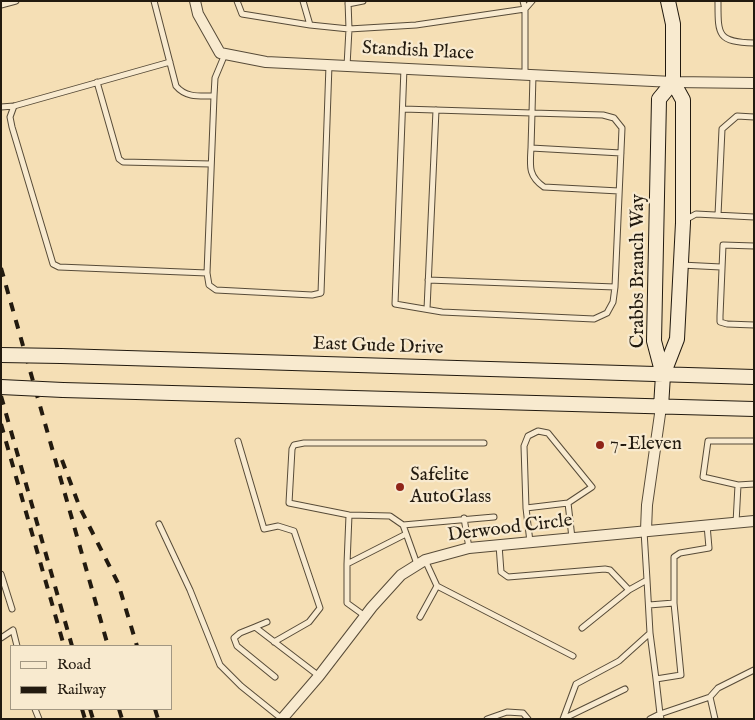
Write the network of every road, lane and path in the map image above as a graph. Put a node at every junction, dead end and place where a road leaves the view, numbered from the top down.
1 (16, 1) edge
2 (154, 1) edge
3 (194, 1) edge
4 (237, 1) edge
5 (303, 1) edge
6 (363, 1) edge
7 (523, 1) edge
8 (532, 1) edge
9 (668, 1) edge
10 (718, 1) edge
11 (348, 2) edge
12 (1, 5) edge
13 (525, 9) junction
14 (310, 25) junction
15 (348, 29) junction
16 (754, 43) edge
17 (225, 54) junction
18 (170, 62) junction
19 (329, 65) junction
20 (347, 66) junction
21 (404, 68) junction
22 (529, 75) junction
23 (97, 82) junction
24 (673, 82) junction
25 (754, 83) edge
26 (214, 96) junction
27 (14, 106) junction
28 (1, 107) edge
29 (403, 109) junction
30 (436, 110) junction
31 (532, 113) junction
32 (754, 117) edge
33 (531, 148) junction
34 (621, 153) junction
35 (212, 164) junction
36 (619, 191) junction
37 (718, 215) junction
38 (754, 217) edge
39 (683, 221) junction
40 (754, 246) edge
41 (680, 265) junction
42 (721, 267) junction
43 (207, 273) junction
44 (428, 280) junction
45 (615, 287) junction
46 (427, 309) junction
47 (754, 325) edge
48 (1, 354) edge
49 (663, 375) junction
50 (754, 377) edge
51 (1, 388) edge
52 (661, 407) junction
53 (754, 409) edge
54 (238, 441) dead end
55 (754, 441) edge
56 (484, 443) dead end
57 (738, 484) junction
58 (754, 484) edge
59 (568, 503) junction
60 (526, 508) junction
61 (349, 515) junction
62 (494, 517) dead end
63 (464, 518) junction
64 (754, 521) edge
65 (736, 522) junction
66 (159, 524) dead end
67 (403, 525) junction
68 (707, 525) junction
69 (645, 530) junction
70 (406, 534) junction
71 (572, 538) junction
72 (530, 542) junction
73 (499, 546) junction
74 (469, 548) junction
75 (421, 562) junction
76 (347, 564) junction
77 (1, 574) edge
78 (647, 580) junction
79 (437, 586) junction
80 (629, 590) junction
81 (674, 603) junction
82 (649, 605) junction
83 (12, 609) dead end
84 (365, 616) junction
85 (420, 617) dead end
86 (267, 622) dead end
87 (255, 627) junction
88 (582, 628) dead end
89 (650, 633) junction
90 (1, 638) edge
91 (274, 642) junction
92 (17, 645) edge
93 (573, 656) dead end
94 (754, 670) edge
95 (275, 676) dead end
96 (319, 676) junction
97 (656, 678) junction
98 (625, 689) dead end
99 (710, 697) junction
100 (661, 716) edge
101 (282, 719) edge
102 (487, 719) edge
103 (528, 719) edge
104 (650, 719) edge
105 (715, 719) edge

1 - 12 lane
2 - 18 lane
3 - 17 street
4 - 14 lane
5 - 14 lane
6 - 11 lane
7 - 13 lane
8 - 13 lane
9 - 24 main road, Crabbs Branch Way
10 - 16 lane
11 - 15 lane
13 - 15 lane
13 - 22 lane
14 - 15 lane
15 - 20 lane
17 - 19 street, Standish Place
17 - 26 lane
18 - 23 lane
18 - 26 lane
19 - 20 street, Standish Place
19 - 43 lane
20 - 21 street, Standish Place
21 - 22 street, Standish Place
21 - 29 lane
22 - 24 street, Standish Place
22 - 31 lane
23 - 27 lane
23 - 35 lane
24 - 25 street, Standish Place
24 - 39 main road, Crabbs Branch Way
24 - 49 main road, Crabbs Branch Way
26 - 35 lane
27 - 28 lane
27 - 43 lane
29 - 30 lane
29 - 46 lane
30 - 31 lane
30 - 44 lane
31 - 33 lane
31 - 34 lane
32 - 37 lane
33 - 34 lane
33 - 36 lane
34 - 36 lane
35 - 43 lane
36 - 45 lane
37 - 38 lane
37 - 39 lane
39 - 41 main road, Crabbs Branch Way
40 - 42 lane
41 - 42 lane
41 - 49 main road, Crabbs Branch Way
42 - 47 lane
44 - 45 lane
44 - 46 lane
45 - 46 lane
48 - 49 main road, East Gude Drive, bridge
49 - 50 main road, East Gude Drive
49 - 52 main road
51 - 52 main road, bridge
52 - 53 main road
52 - 69 street
54 - 91 lane
55 - 57 lane
56 - 61 lane
57 - 58 lane
57 - 65 lane
59 - 60 lane
59 - 60 lane
59 - 71 lane
60 - 72 lane
61 - 67 lane
61 - 76 lane
62 - 63 lane
63 - 67 lane
63 - 74 lane
64 - 65 street, Derwood Circle
65 - 68 street, Derwood Circle
66 - 101 lane
67 - 70 lane
68 - 69 street, Derwood Circle
68 - 81 lane
69 - 71 street, Derwood Circle
69 - 78 lane
70 - 75 lane
70 - 76 lane
71 - 72 street, Derwood Circle
72 - 73 street, Derwood Circle
73 - 74 street, Derwood Circle
73 - 80 lane
74 - 75 street, Derwood Circle
75 - 79 lane
75 - 84 street, Derwood Circle
76 - 84 lane
77 - 83 lane
78 - 80 lane
78 - 82 lane
79 - 85 lane
79 - 93 lane
80 - 88 lane
81 - 82 lane
81 - 97 lane
82 - 89 lane
84 - 96 street, Derwood Circle
86 - 87 lane
87 - 91 lane
87 - 95 lane
89 - 97 lane
89 - 98 lane
90 - 92 lane
91 - 96 lane
94 - 99 lane
96 - 101 street, Derwood Circle
97 - 100 lane
99 - 100 lane
99 - 105 lane
100 - 104 lane
102 - 103 lane

